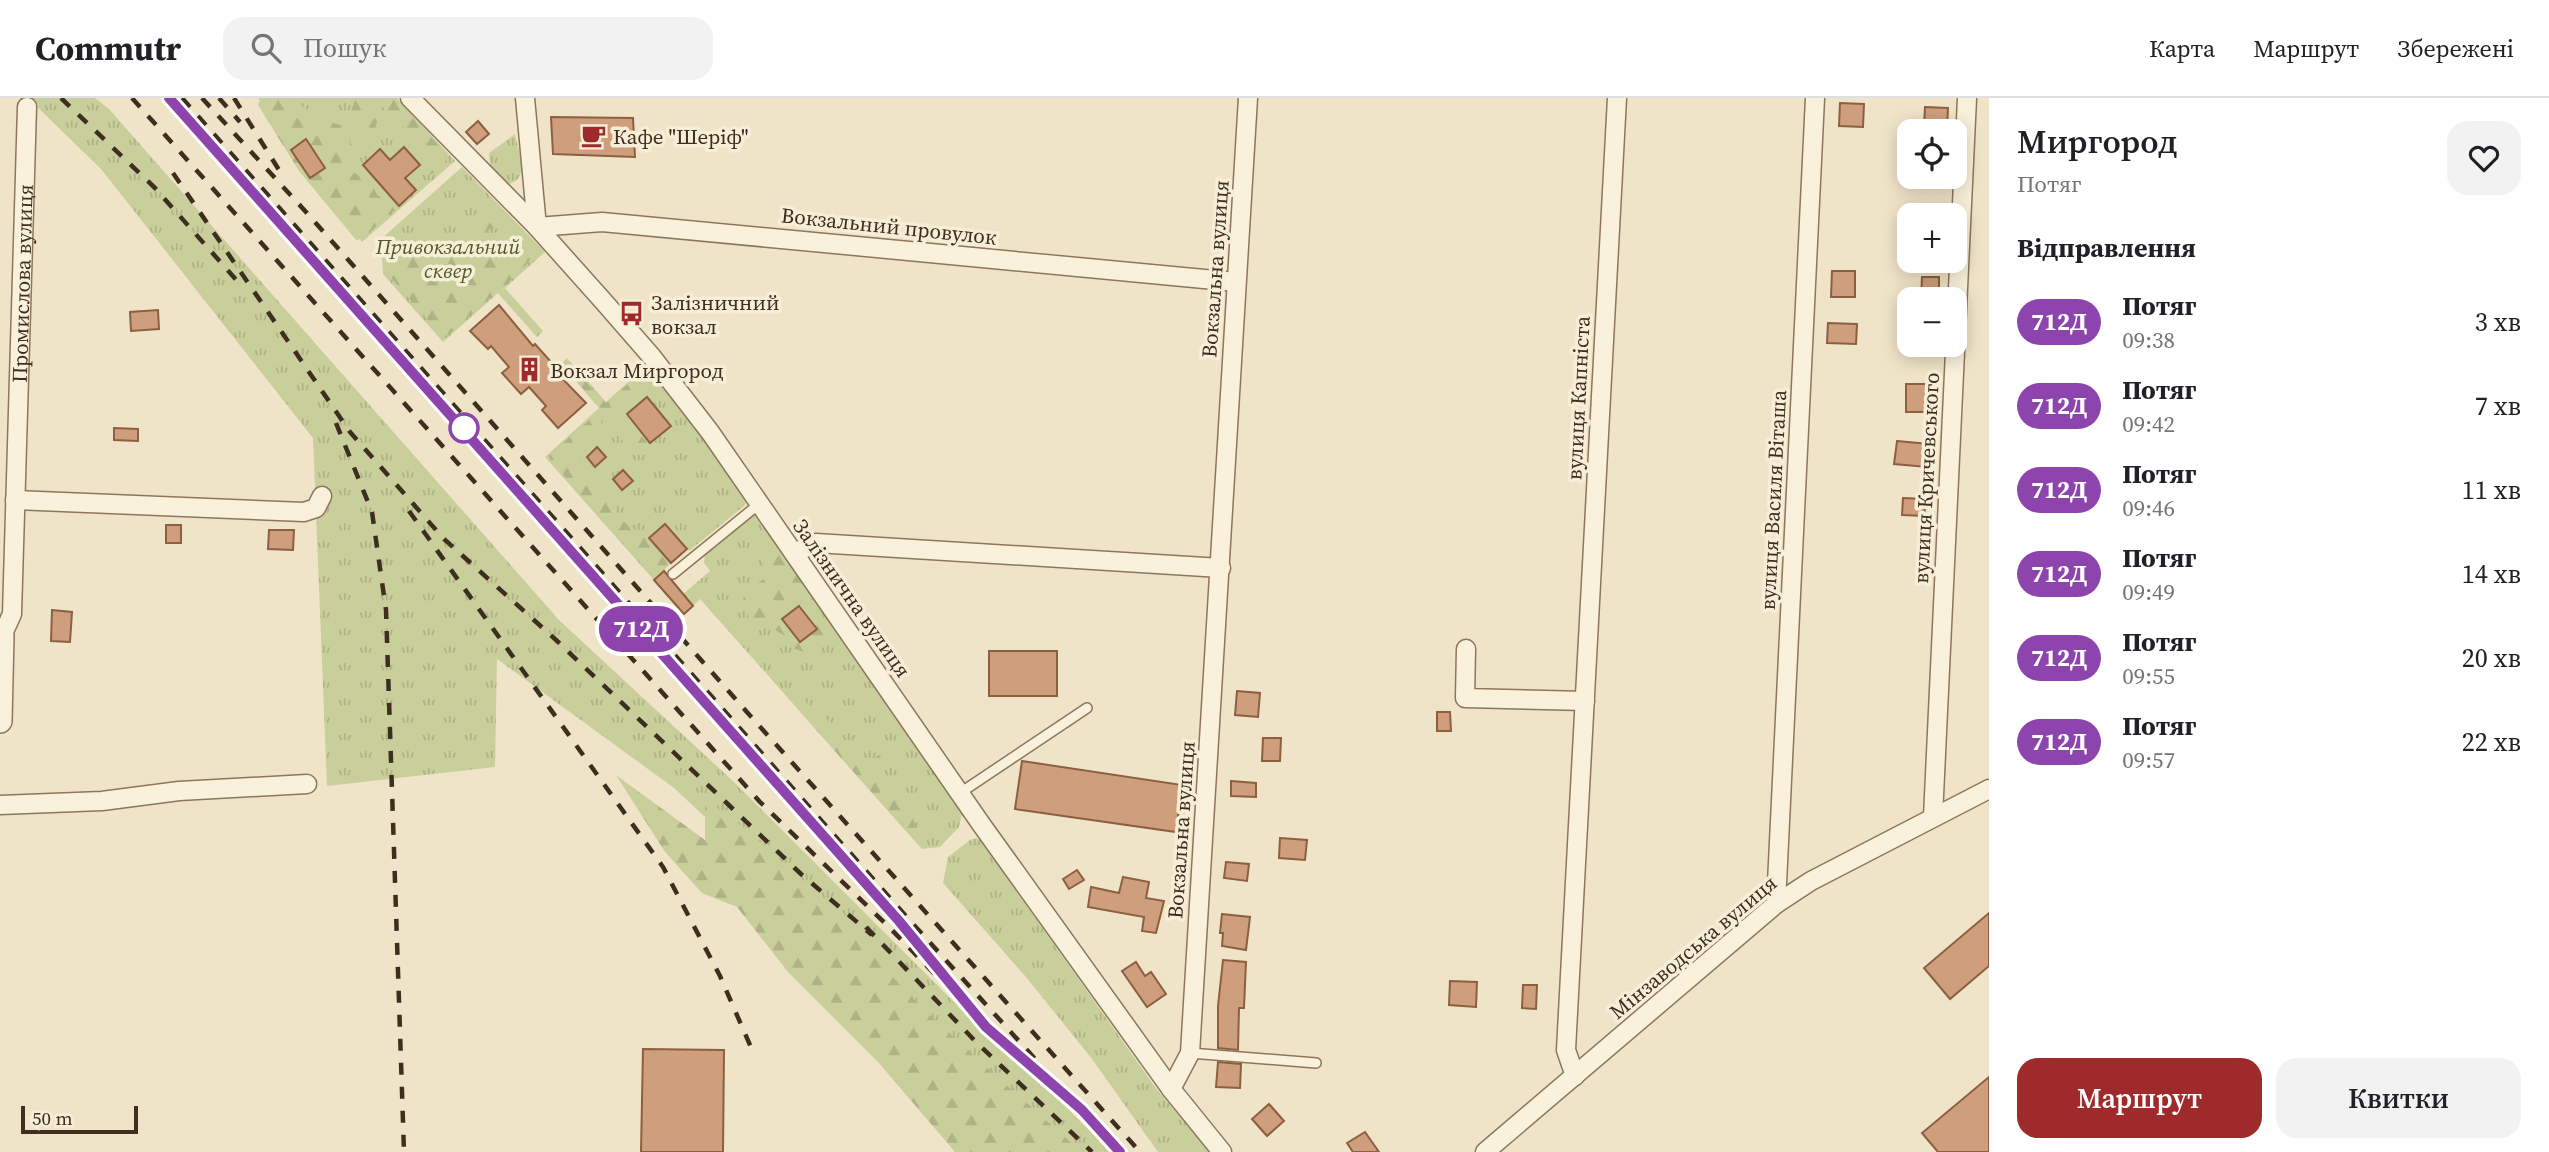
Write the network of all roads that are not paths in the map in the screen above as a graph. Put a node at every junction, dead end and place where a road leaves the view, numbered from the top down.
1 (410, 98) edge
2 (525, 98) edge
3 (1248, 98) edge
4 (1617, 98) edge
5 (1815, 98) edge
6 (1967, 98) edge
7 (27, 107) dead end
8 (537, 228) junction
9 (1236, 282) junction
10 (322, 496) dead end
11 (15, 500) junction
12 (759, 504) junction
13 (794, 552) junction
14 (1221, 568) junction
15 (673, 574) dead end
16 (1, 635) edge
17 (1466, 649) dead end
18 (1585, 701) junction
19 (1087, 708) dead end
20 (0, 721) edge
21 (307, 784) dead end
22 (1989, 789) edge
23 (960, 793) junction
24 (0, 805) edge
25 (1933, 817) junction
26 (1776, 904) junction
27 (1190, 1053) junction
28 (1316, 1063) dead end
29 (1575, 1076) junction
30 (1171, 1089) junction
31 (1222, 1152) edge
32 (1485, 1152) edge

1 - 8 street, Залізнична вулиця
2 - 8 street
3 - 9 street, Вокзальна вулиця
4 - 18 street, вулиця Капніста
5 - 26 street, вулиця Василя Віташа
6 - 25 street, вулиця Кричевського
7 - 11 street, Промислова вулиця
8 - 9 street, Вокзальний провулок
8 - 12 street, Залізнична вулиця
9 - 14 street, Вокзальна вулиця
10 - 11 street
11 - 16 street, Промислова вулиця
12 - 13 street, Залізнична вулиця
12 - 15 lane
13 - 14 street
13 - 23 street, Залізнична вулиця
14 - 27 street, Вокзальна вулиця
16 - 20 street, Промислова вулиця
17 - 18 street
18 - 29 street, вулиця Капніста
19 - 23 lane
21 - 24 street
22 - 25 street, Мінзаводська вулиця
23 - 30 street, Залізнична вулиця
25 - 26 street, Мінзаводська вулиця
26 - 29 street, Мінзаводська вулиця
27 - 28 lane
27 - 30 street, Вокзальна вулиця
29 - 32 street, Мінзаводська вулиця
30 - 31 street, Залізнична вулиця

